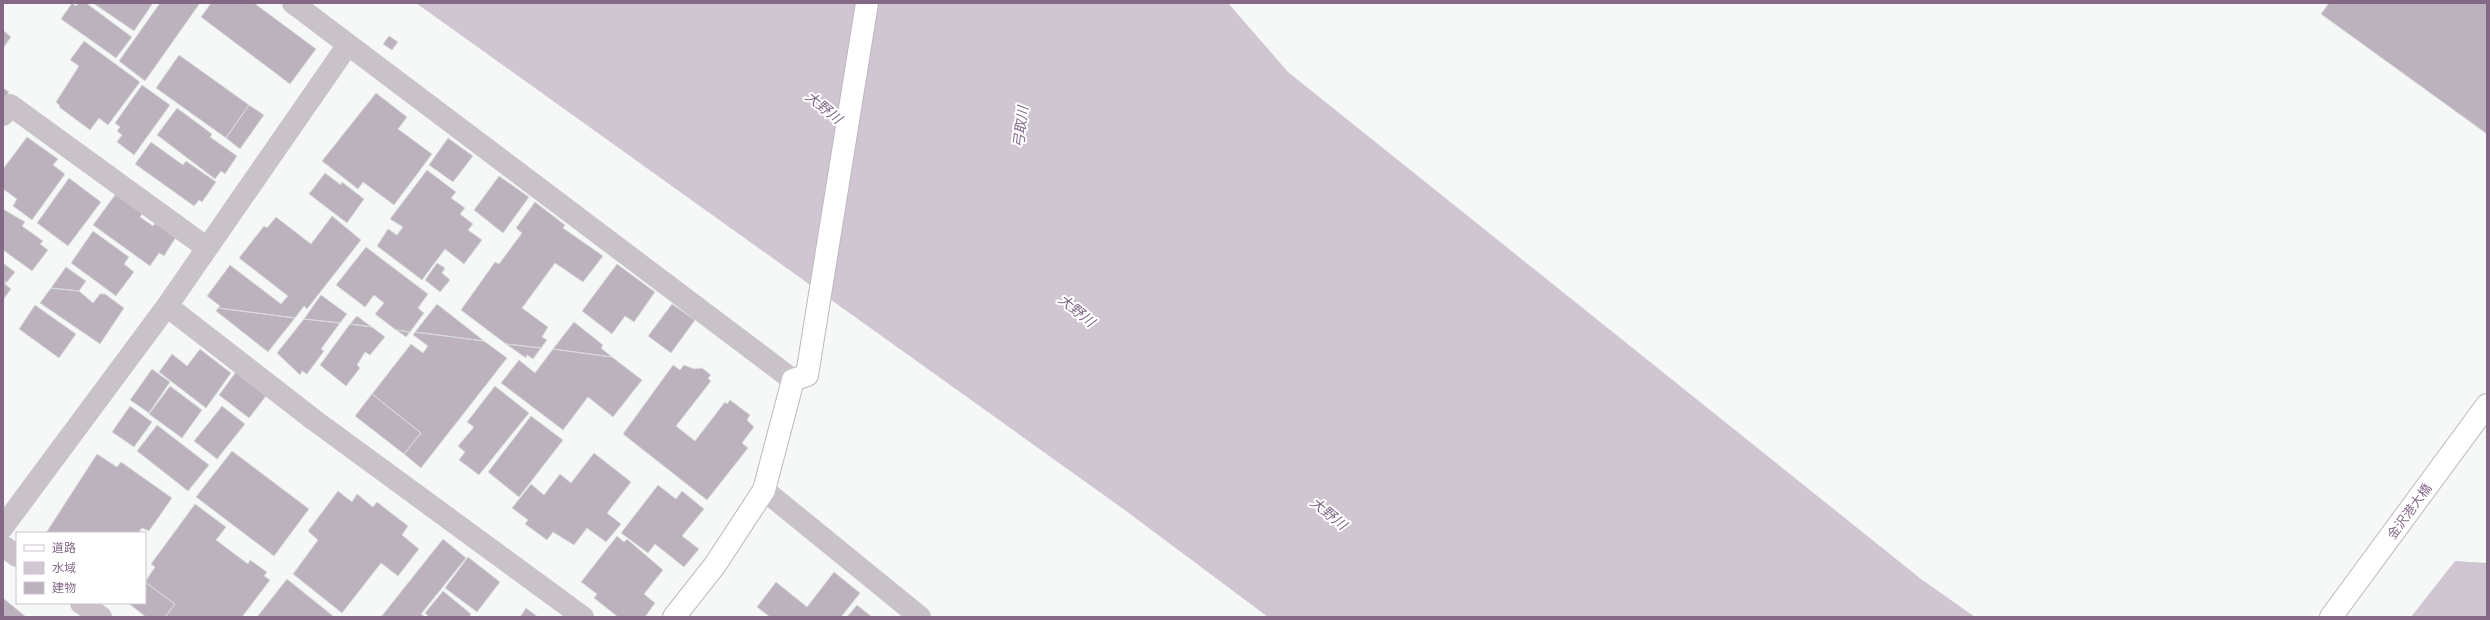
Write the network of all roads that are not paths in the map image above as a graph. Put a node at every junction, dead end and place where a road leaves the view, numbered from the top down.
1 (293, 3) edge
2 (867, 3) edge
3 (347, 46) junction
4 (3, 115) edge
5 (207, 248) junction
6 (167, 306) junction
7 (800, 378) junction
8 (2487, 404) edge
9 (764, 490) junction
10 (3, 527) edge
11 (3, 546) edge
12 (16, 555) edge
13 (82, 604) edge
14 (101, 617) edge
15 (583, 617) edge
16 (674, 617) edge
17 (920, 617) edge
18 (2331, 617) edge

1 - 3 street
2 - 7 street
3 - 5 street
3 - 7 street
4 - 5 street
5 - 6 street
6 - 10 street
6 - 15 street
7 - 9 street
8 - 18 street, 金沢港大橋
9 - 16 street
9 - 17 street
11 - 12 street
13 - 14 street

